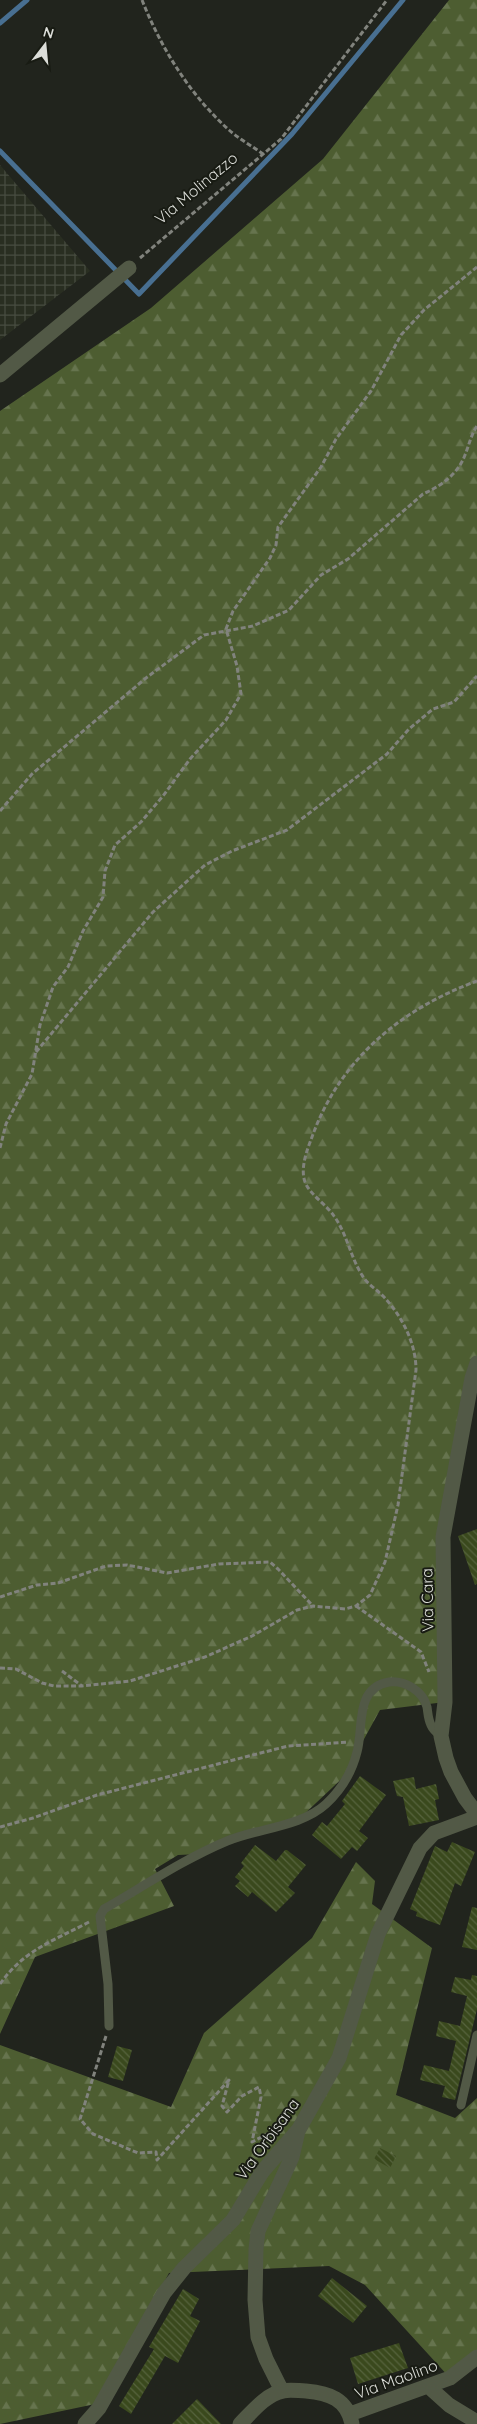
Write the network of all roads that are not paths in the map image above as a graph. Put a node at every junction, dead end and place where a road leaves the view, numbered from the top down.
1 (129, 268) road end
2 (0, 375) edge
3 (477, 1363) edge
4 (441, 1736) junction
5 (477, 1815) edge
6 (109, 2026) road end
7 (477, 2035) edge
8 (461, 2105) dead end
9 (299, 2129) junction
10 (477, 2358) edge
11 (429, 2387) junction
12 (282, 2390) junction
13 (351, 2419) edge
14 (477, 2422) edge
15 (85, 2424) edge
16 (240, 2424) edge

1 - 2 street
3 - 4 street, Via Cara
4 - 5 street, Via Cara
4 - 6 lane
5 - 9 street, Via Orbisana
7 - 8 lane
9 - 12 street
9 - 15 street, Via Orbisana
10 - 11 street, Via Maolino
11 - 13 street, Via Maolino
11 - 14 street
12 - 13 street
12 - 16 street

